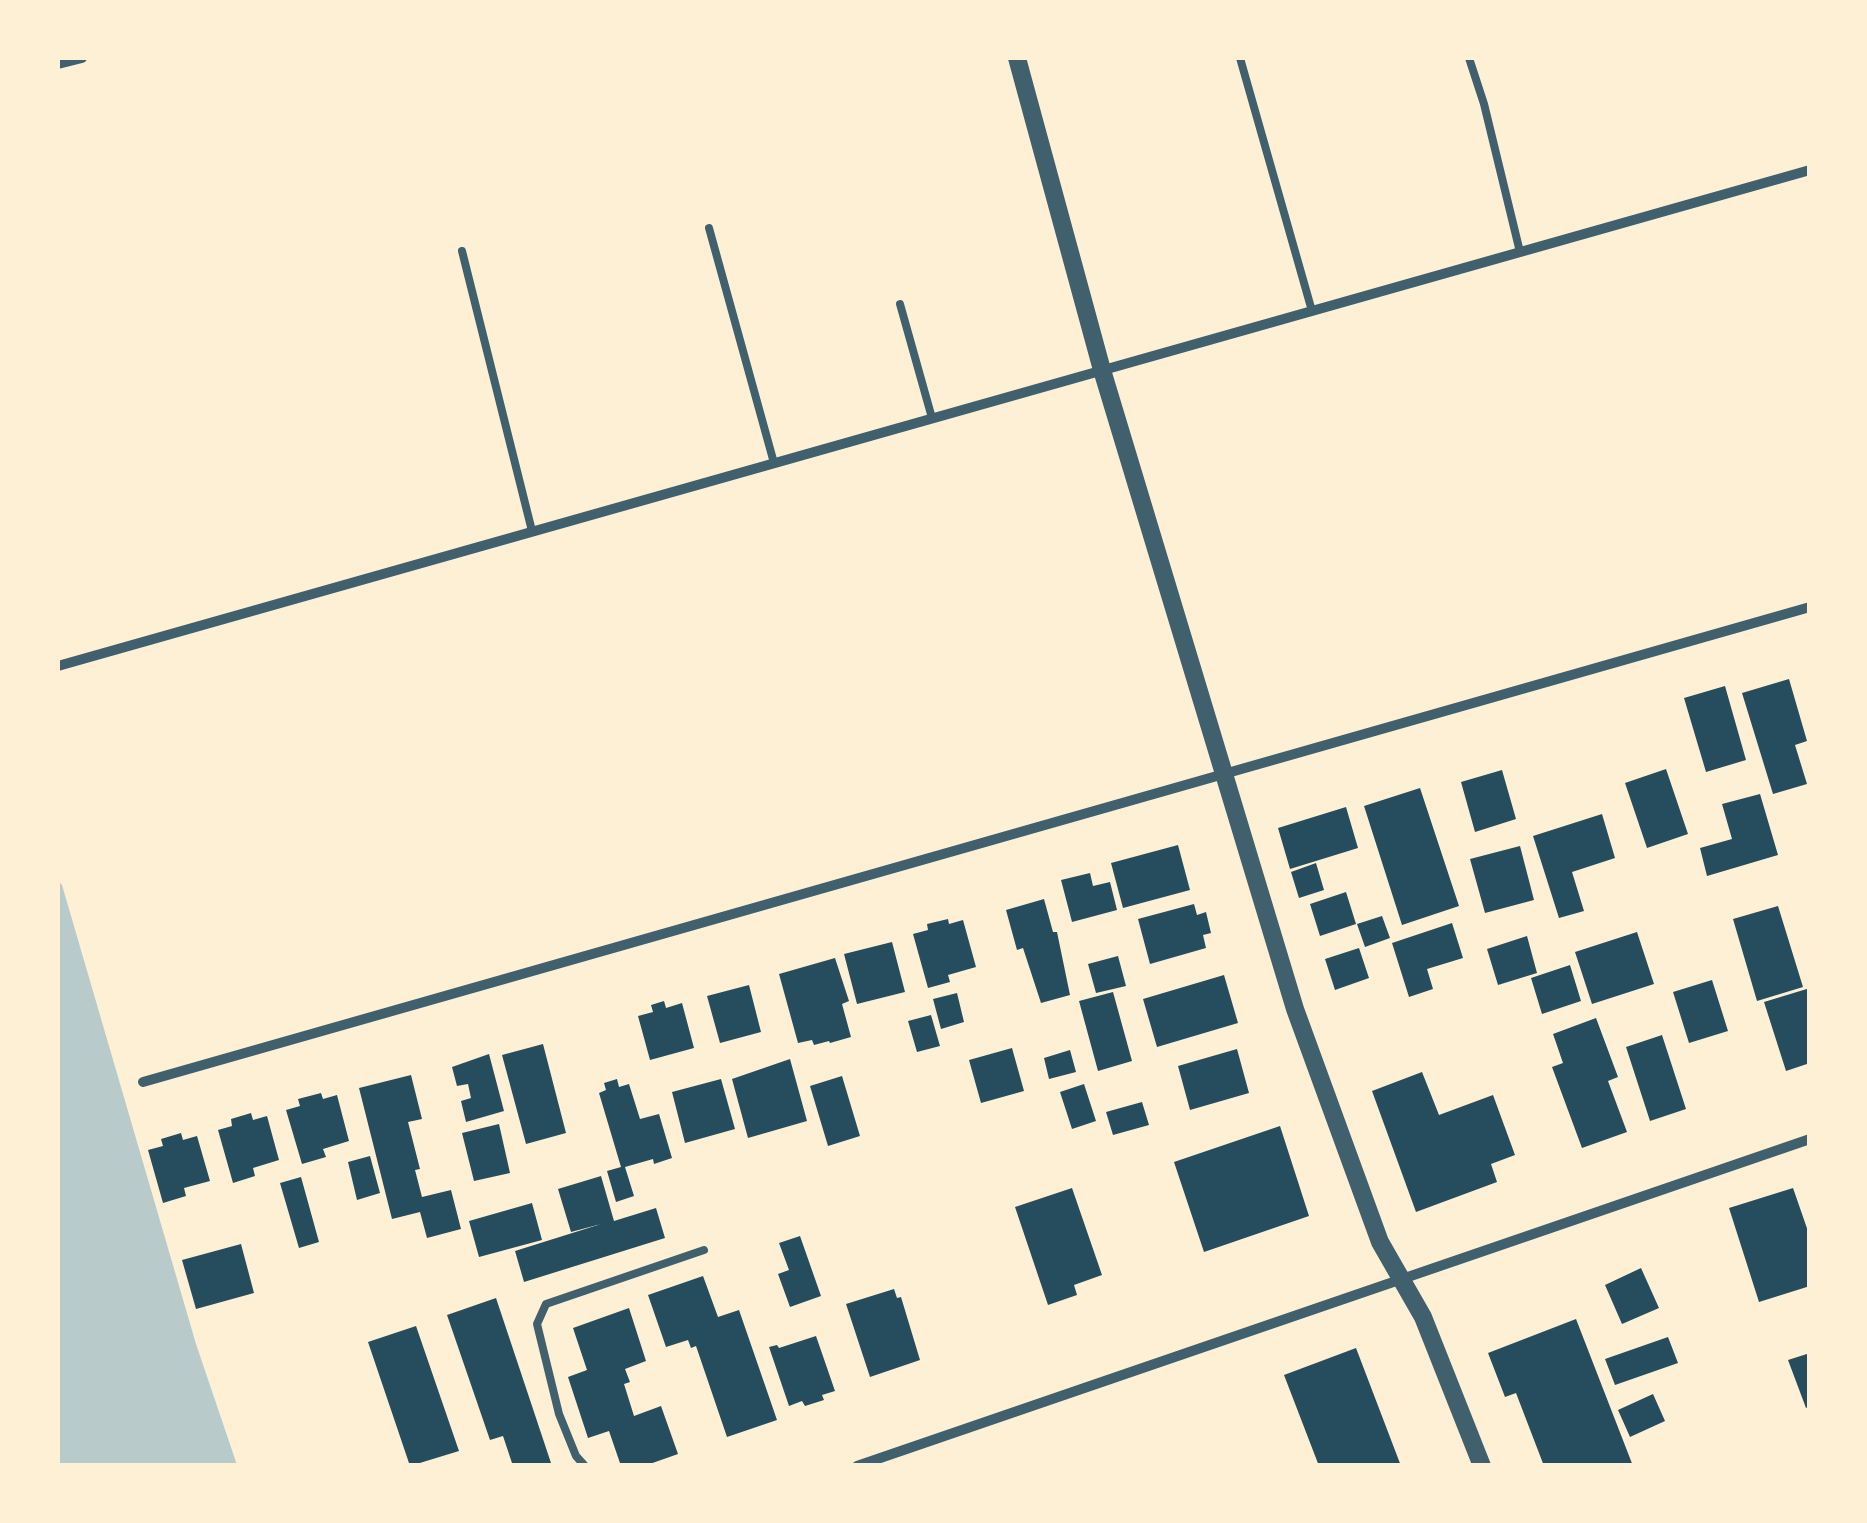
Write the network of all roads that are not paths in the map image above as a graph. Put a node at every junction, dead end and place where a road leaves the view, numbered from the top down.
1 (82, 58) edge
2 (1017, 58) edge
3 (1240, 58) edge
4 (1469, 58) edge
5 (58, 64) edge
6 (1810, 170) edge
7 (708, 228) dead end
8 (462, 251) dead end
9 (1520, 252) junction
10 (900, 304) dead end
11 (1312, 311) junction
12 (1102, 370) junction
13 (932, 418) junction
14 (774, 463) junction
15 (532, 532) junction
16 (1810, 607) edge
17 (58, 666) edge
18 (1226, 773) junction
19 (142, 1082) dead end
20 (1810, 1139) edge
21 (704, 1250) dead end
22 (1403, 1280) junction
23 (584, 1466) edge
24 (857, 1466) edge
25 (1482, 1466) edge

1 - 5 street
2 - 12 street
3 - 11 lane
4 - 9 lane
6 - 9 street
7 - 14 lane
8 - 15 lane
9 - 11 street
10 - 13 lane
11 - 12 street
12 - 13 street
12 - 18 street
13 - 14 street
14 - 15 street
15 - 17 street
16 - 18 street
18 - 19 street
18 - 22 street
20 - 22 street
21 - 23 lane
22 - 24 street
22 - 25 street

